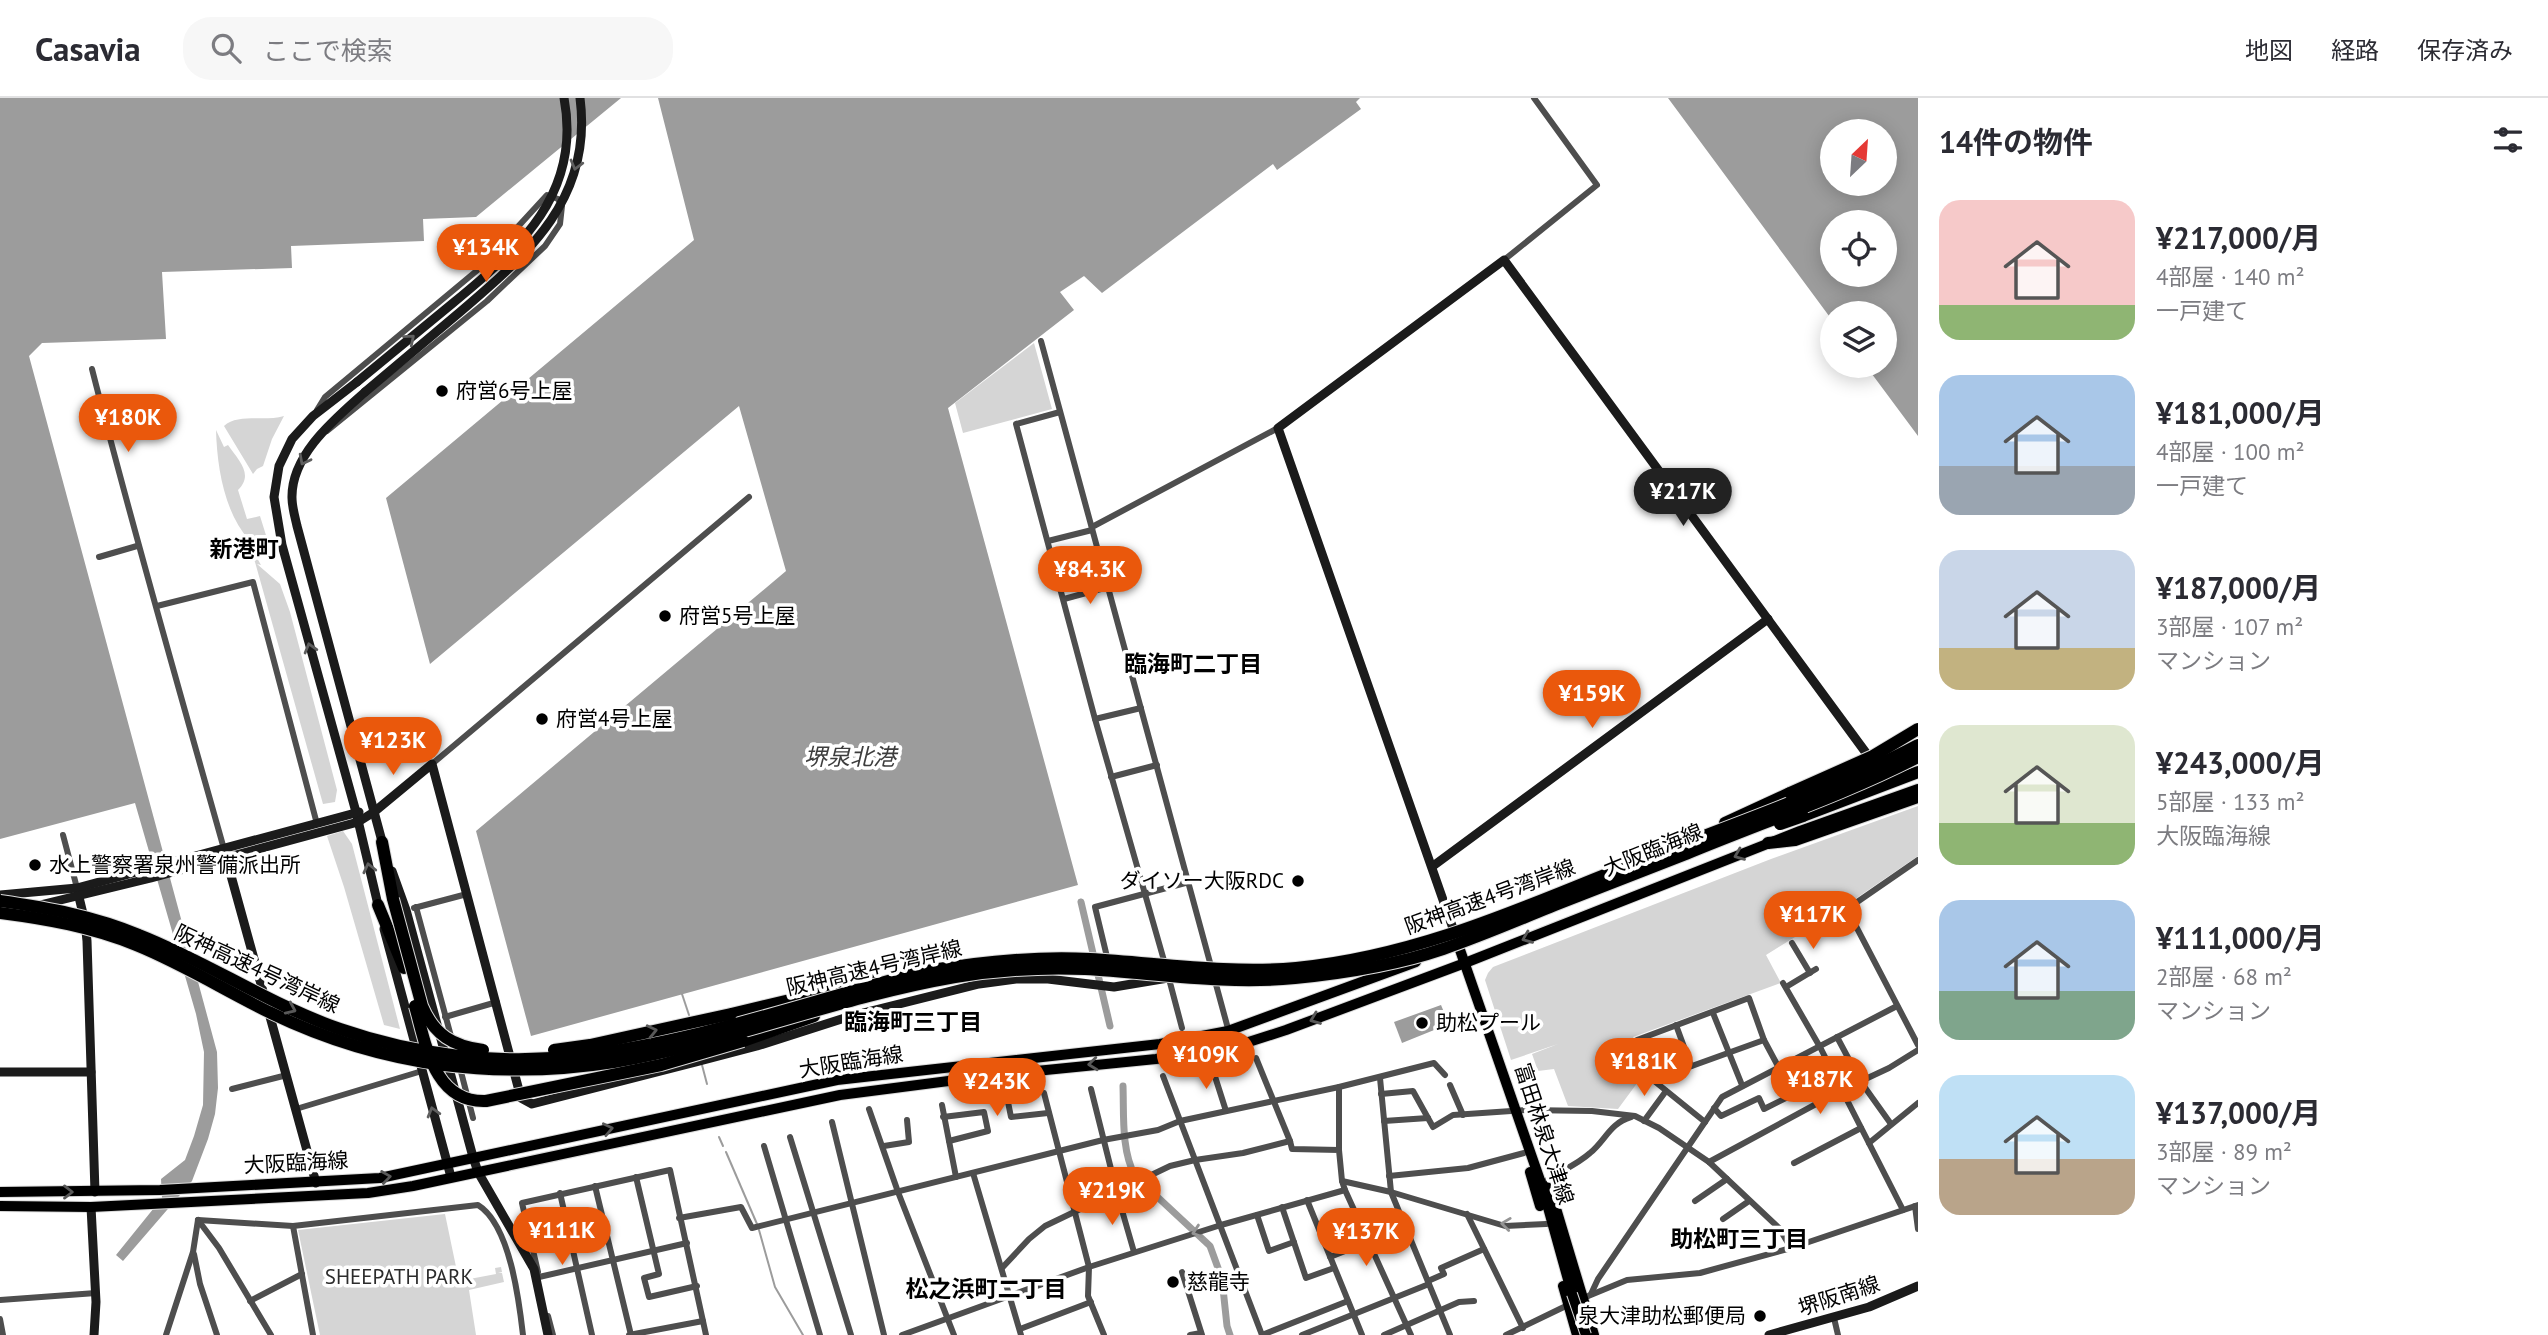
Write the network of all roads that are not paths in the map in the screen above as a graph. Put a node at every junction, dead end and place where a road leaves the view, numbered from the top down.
1 (564, 98) edge
2 (580, 98) edge
3 (1534, 98) edge
4 (1504, 260) junction
5 (1041, 341) dead end
6 (92, 369) dead end
7 (1060, 412) junction
8 (313, 416) junction
9 (1278, 428) junction
10 (317, 438) junction
11 (749, 497) dead end
12 (1092, 529) junction
13 (1048, 541) junction
14 (137, 546) junction
15 (99, 557) dead end
16 (1108, 587) junction
17 (1064, 599) junction
18 (157, 606) junction
19 (1768, 619) junction
20 (1141, 708) junction
21 (1095, 719) junction
22 (1918, 729) edge
23 (1918, 734) edge
24 (1918, 745) edge
25 (1918, 757) edge
26 (1872, 760) junction
27 (432, 764) junction
28 (1157, 765) junction
29 (1918, 769) edge
30 (1111, 777) junction
31 (1884, 780) junction
32 (1918, 789) edge
33 (1918, 797) edge
34 (374, 812) junction
35 (357, 817) junction
36 (317, 824) junction
37 (63, 835) dead end
38 (382, 842) junction
39 (1769, 843) junction
40 (1671, 849) junction
41 (225, 853) junction
42 (1690, 856) junction
43 (1918, 860) edge
44 (1433, 866) junction
45 (1189, 882) junction
46 (1616, 882) junction
47 (78, 892) junction
48 (467, 894) junction
49 (1145, 894) junction
50 (0, 895) edge
51 (0, 901) edge
52 (378, 905) junction
53 (0, 907) edge
54 (416, 907) junction
55 (406, 910) junction
56 (0, 913) edge
57 (1792, 943) dead end
58 (1459, 947) junction
59 (1465, 962) junction
60 (1212, 966) junction
61 (921, 972) junction
62 (1169, 978) junction
63 (1106, 986) junction
64 (863, 997) junction
65 (497, 1002) junction
66 (1897, 1006) junction
67 (1713, 1013) junction
68 (446, 1017) junction
69 (435, 1020) junction
70 (1676, 1025) junction
71 (1182, 1028) dead end
72 (1228, 1031) junction
73 (1837, 1037) junction
74 (1764, 1040) junction
75 (1233, 1047) junction
76 (1820, 1047) junction
77 (1918, 1047) edge
78 (1729, 1053) junction
79 (1802, 1056) junction
80 (1256, 1058) dead end
81 (1211, 1064) dead end
82 (1691, 1066) junction
83 (1779, 1068) junction
84 (422, 1071) junction
85 (0, 1072) edge
86 (91, 1072) junction
87 (287, 1075) junction
88 (1445, 1075) dead end
89 (1163, 1076) dead end
90 (1380, 1078) junction
91 (1653, 1080) junction
92 (1861, 1082) junction
93 (1450, 1085) dead end
94 (1742, 1085) junction
95 (1339, 1087) junction
96 (232, 1089) dead end
97 (1091, 1089) dead end
98 (1842, 1090) junction
99 (1666, 1091) junction
100 (1044, 1093) dead end
101 (1381, 1094) junction
102 (1024, 1095) dead end
103 (1273, 1100) junction
104 (1918, 1103) edge
105 (942, 1105) dead end
106 (1714, 1108) junction
107 (296, 1109) junction
108 (869, 1110) dead end
109 (1226, 1111) junction
110 (1517, 1112) junction
111 (1048, 1113) junction
112 (1463, 1115) junction
113 (1635, 1116) junction
114 (943, 1117) junction
115 (473, 1118) dead end
116 (1428, 1118) junction
117 (907, 1120) dead end
118 (1180, 1121) junction
119 (1384, 1121) junction
120 (1644, 1121) junction
121 (832, 1122) dead end
122 (1705, 1122) junction
123 (1891, 1124) junction
124 (1521, 1125) junction
125 (1861, 1128) junction
126 (790, 1137) dead end
127 (949, 1140) junction
128 (1103, 1140) junction
129 (1290, 1141) junction
130 (1869, 1143) junction
131 (764, 1146) dead end
132 (884, 1146) junction
133 (1688, 1148) junction
134 (1339, 1150) junction
135 (1058, 1152) junction
136 (1524, 1153) junction
137 (473, 1157) junction
138 (1195, 1160) junction
139 (1709, 1161) junction
140 (1794, 1163) dead end
141 (447, 1164) junction
142 (478, 1172) junction
143 (974, 1172) junction
144 (1389, 1176) junction
145 (450, 1177) junction
146 (636, 1177) junction
147 (956, 1177) junction
148 (1727, 1179) junction
149 (1547, 1180) junction
150 (1342, 1181) junction
151 (316, 1183) junction
152 (594, 1186) junction
153 (1345, 1190) junction
154 (0, 1192) edge
155 (95, 1192) junction
156 (898, 1192) junction
157 (1391, 1192) junction
158 (560, 1193) junction
159 (1116, 1194) junction
160 (1307, 1200) junction
161 (1695, 1201) dead end
162 (1749, 1201) junction
163 (853, 1203) junction
164 (1916, 1205) edge
165 (0, 1206) edge
166 (91, 1207) junction
167 (1282, 1208) junction
168 (1075, 1210) junction
169 (1903, 1210) junction
170 (813, 1213) junction
171 (1467, 1214) junction
172 (1257, 1215) junction
173 (679, 1218) junction
174 (785, 1219) junction
175 (1723, 1219) dead end
176 (198, 1220) junction
177 (1546, 1224) junction
178 (1221, 1225) junction
179 (293, 1226) junction
180 (1405, 1227) junction
181 (1918, 1229) edge
182 (1294, 1242) junction
183 (687, 1243) junction
184 (1369, 1243) junction
185 (1791, 1248) junction
186 (1484, 1249) junction
187 (652, 1251) junction
188 (193, 1252) junction
189 (1134, 1252) junction
190 (1330, 1257) junction
191 (614, 1261) junction
192 (1089, 1267) junction
193 (1002, 1268) junction
194 (1334, 1268) junction
195 (576, 1269) junction
196 (1182, 1272) dead end
197 (302, 1274) junction
198 (539, 1277) junction
199 (1429, 1282) junction
200 (697, 1286) junction
201 (1918, 1286) edge
202 (96, 1293) junction
203 (1011, 1296) junction
204 (1394, 1298) junction
205 (1578, 1298) junction
206 (0, 1300) edge
207 (250, 1301) junction
208 (1348, 1301) junction
209 (1475, 1301) dead end
210 (1091, 1302) junction
211 (1440, 1310) junction
212 (1353, 1315) junction
213 (948, 1318) junction
214 (1834, 1318) junction
215 (0, 1319) edge
216 (703, 1321) junction
217 (1407, 1325) junction
218 (1523, 1328) junction
219 (1021, 1332) edge
220 (1201, 1334) edge
221 (3, 1335) edge
222 (94, 1335) edge
223 (166, 1335) edge
224 (217, 1335) edge
225 (271, 1335) edge
226 (313, 1335) edge
227 (523, 1335) edge
228 (550, 1335) edge
229 (592, 1335) edge
230 (630, 1335) edge
231 (706, 1335) edge
232 (820, 1335) edge
233 (850, 1335) edge
234 (884, 1335) edge
235 (902, 1335) edge
236 (954, 1335) edge
237 (1104, 1335) edge
238 (1190, 1335) edge
239 (1262, 1335) edge
240 (1303, 1335) edge
241 (1362, 1335) edge
242 (1384, 1335) edge
243 (1411, 1335) edge
244 (1450, 1335) edge
245 (1506, 1335) edge
246 (1577, 1335) edge
247 (1586, 1335) edge
248 (1594, 1335) edge
249 (1769, 1335) edge
250 (1838, 1335) edge

8 -> 1 street, bridge
2 -> 10 street, bridge
3 - 4 street
4 - 9 street
4 - 19 street
5 - 7 street
6 - 14 street
7 - 12 street
7 - 13 street
8 - 10 street
35 -> 8 street
9 - 12 street
9 - 44 street
10 -> 34 street
11 - 27 street
12 - 13 street
12 - 16 street
13 - 17 street
14 - 15 street
14 - 18 street
16 - 17 street
16 - 20 street
17 - 21 street
18 - 36 street
18 - 41 street
19 - 26 street
19 - 44 street
20 - 21 street
20 - 28 street
21 - 30 street
22 - 40 highway, bridge
23 - 26 highway, bridge
24 - 40 highway, 阪神高速4号湾岸線, bridge
25 - 46 highway, 阪神高速4号湾岸線, bridge
26 - 31 street
26 - 42 main road
27 - 34 street
27 - 48 street
28 - 30 street
28 - 45 street
29 - 31 main road, 大阪臨海線
29 - 46 highway, bridge
30 - 49 street
31 - 42 main road, 大阪臨海線
32 - 39 main road, 大阪臨海線
33 - 39 highway
34 - 35 street
34 - 38 street
35 - 36 street
35 - 41 street
52 -> 35 street
36 - 41 street
37 - 47 street
38 - 55 street
38 -> 61 highway, bridge
39 -> 59 main road, 大阪臨海線
40 - 61 highway, 阪神高速4号湾岸線, bridge
41 - 47 street
41 - 87 street
42 - 58 main road, 大阪臨海線
43 - 66 street
44 - 58 street
45 - 49 street
45 - 60 street
46 - 64 highway, 阪神高速4号湾岸線, bridge
47 - 50 street
47 - 53 street
47 - 86 street
48 - 54 street
48 - 65 street
49 - 62 street
49 - 63 street
51 -> 61 highway, 阪神高速4号湾岸線, bridge
52 - 64 highway, bridge
52 - 84 street
54 - 55 street
54 - 68 street
55 - 69 street
56 - 64 highway, 阪神高速4号湾岸線, bridge
57 - 76 street
58 - 59 main road, 富田林泉大津線
58 - 72 main road, 大阪臨海線
59 -> 75 main road, 大阪臨海線
59 - 110 main road, 富田林泉大津線
60 - 62 street
60 - 72 street
62 - 63 street
62 - 71 street
63 - 65 street
65 - 68 street
66 - 73 street
66 - 77 street
67 - 70 street
67 - 74 street
67 - 78 street
68 - 69 street
68 - 115 street
69 - 137 street
70 - 82 street
70 - 91 street
72 - 75 street
137 -> 72 main road, 大阪臨海線
73 - 76 street
73 - 92 street
74 - 78 street
74 - 83 street
75 -> 142 main road, 大阪臨海線
76 - 79 street
76 - 98 street
77 - 92 street
78 - 82 street
78 - 94 street
79 - 83 street
79 - 106 street
80 - 103 street
81 - 109 street
82 - 91 street
83 - 94 street
84 - 107 street
141 -> 84 street
85 - 86 street
86 - 155 street
87 - 96 street
87 - 107 street
88 - 90 street
89 - 118 street
90 - 95 street
90 - 101 street
91 - 99 street
92 - 98 street
92 - 123 street
93 - 112 street
94 - 106 street
95 - 103 street
95 - 134 street
97 - 128 street
98 - 125 street
98 - 139 street
99 - 120 street
99 - 122 street
100 - 111 street
101 - 116 street
101 - 119 street
102 - 111 street
103 - 109 street
103 - 129 street
104 - 123 street
105 - 114 street
106 - 122 street
107 - 151 street
108 - 132 street
109 - 118 street
110 - 112 street
110 - 113 street
110 - 124 main road, 富田林泉大津線
111 - 135 street
112 - 116 street
113 - 120 street
113 - 149 street
114 - 127 street
114 - 127 street
116 - 119 street
117 - 132 street
118 - 128 street
118 - 138 street
119 - 144 street
120 - 133 street
121 - 163 street
122 - 133 street
123 - 130 street
124 - 136 main road
124 - 149 main road
124 - 205 main road, 富田林泉大津線
125 - 130 street
125 - 140 street
126 - 170 street
127 - 147 street
128 - 135 street
128 - 159 street
129 - 134 street
129 - 138 street
130 - 169 street
131 - 174 street
132 - 156 street
133 - 139 street
133 - 205 street
134 - 150 street
135 - 143 street
135 - 168 street
136 - 144 street
136 - 177 main road
137 - 141 main road, 大阪臨海線
137 - 142 street
138 - 159 street
138 - 178 street
139 - 148 street
141 - 145 street
151 -> 141 main road, 大阪臨海線
142 - 145 main road, 大阪臨海線
142 - 228 street
143 - 147 street
143 - 193 street
144 - 157 street
145 - 166 main road, 大阪臨海線
146 - 152 street
146 - 173 street
146 - 187 street
147 - 156 street
148 - 161 street
148 - 162 street
149 - 205 main road
150 - 153 street
150 - 157 street
151 - 155 main road, 大阪臨海線
152 - 158 street
152 - 191 street
153 - 160 street
153 - 184 street
154 -> 155 main road, 大阪臨海線
156 - 163 street
156 - 213 street
157 - 171 street
157 - 180 street
158 - 195 street
158 - 198 street
159 - 168 street
159 - 189 street
160 - 167 street
160 - 190 street
162 - 175 street
162 - 185 street
163 - 170 street
163 - 234 street
164 - 169 street
164 - 181 street
165 - 166 main road, 大阪臨海線
166 - 202 street
167 - 172 street
167 - 182 street
168 - 192 street
168 - 193 street
169 - 185 street
170 - 174 street
170 - 233 street
177 -> 171 street
171 - 186 street
172 - 178 street
172 - 182 street
173 - 174 street
173 - 183 street
174 - 232 street
176 - 179 street
176 - 188 street
176 - 207 street
177 - 205 main road
178 -> 189 street
178 - 239 street
179 - 197 street
179 - 227 street
180 - 184 street
180 - 199 street
182 - 194 street
183 - 187 street
183 - 200 street
184 - 190 street
184 - 204 street
185 - 205 street
186 - 199 street
186 - 218 street
187 - 191 street
187 - 200 street
188 - 223 street
188 - 224 street
189 - 192 street
190 - 194 street
191 - 195 street
191 - 230 street
192 - 203 street
192 - 210 street
193 - 203 street
194 - 208 street
195 - 198 street
195 - 229 street
196 - 220 street
197 - 207 street
197 - 226 street
198 - 228 street
199 - 204 street
199 - 211 street
200 - 216 street
201 - 214 street, 堺阪南線
202 - 206 street
202 - 222 street
203 - 213 street
203 - 219 street
204 - 212 street
204 - 217 street
205 - 218 street
205 - 246 main road
205 - 247 main road, 富田林泉大津線, bridge
205 - 248 main road
207 - 225 street
208 - 212 street
208 - 239 street
209 - 211 street
210 - 219 street
210 - 237 street
211 - 217 street
211 - 244 street
212 - 240 street
212 - 241 street
213 - 235 street
213 - 236 street
214 - 249 street, 堺阪南線
214 - 250 street
215 - 221 street
216 - 230 street
216 - 231 street
217 - 242 street
217 - 243 street
218 - 245 street
220 - 238 street

